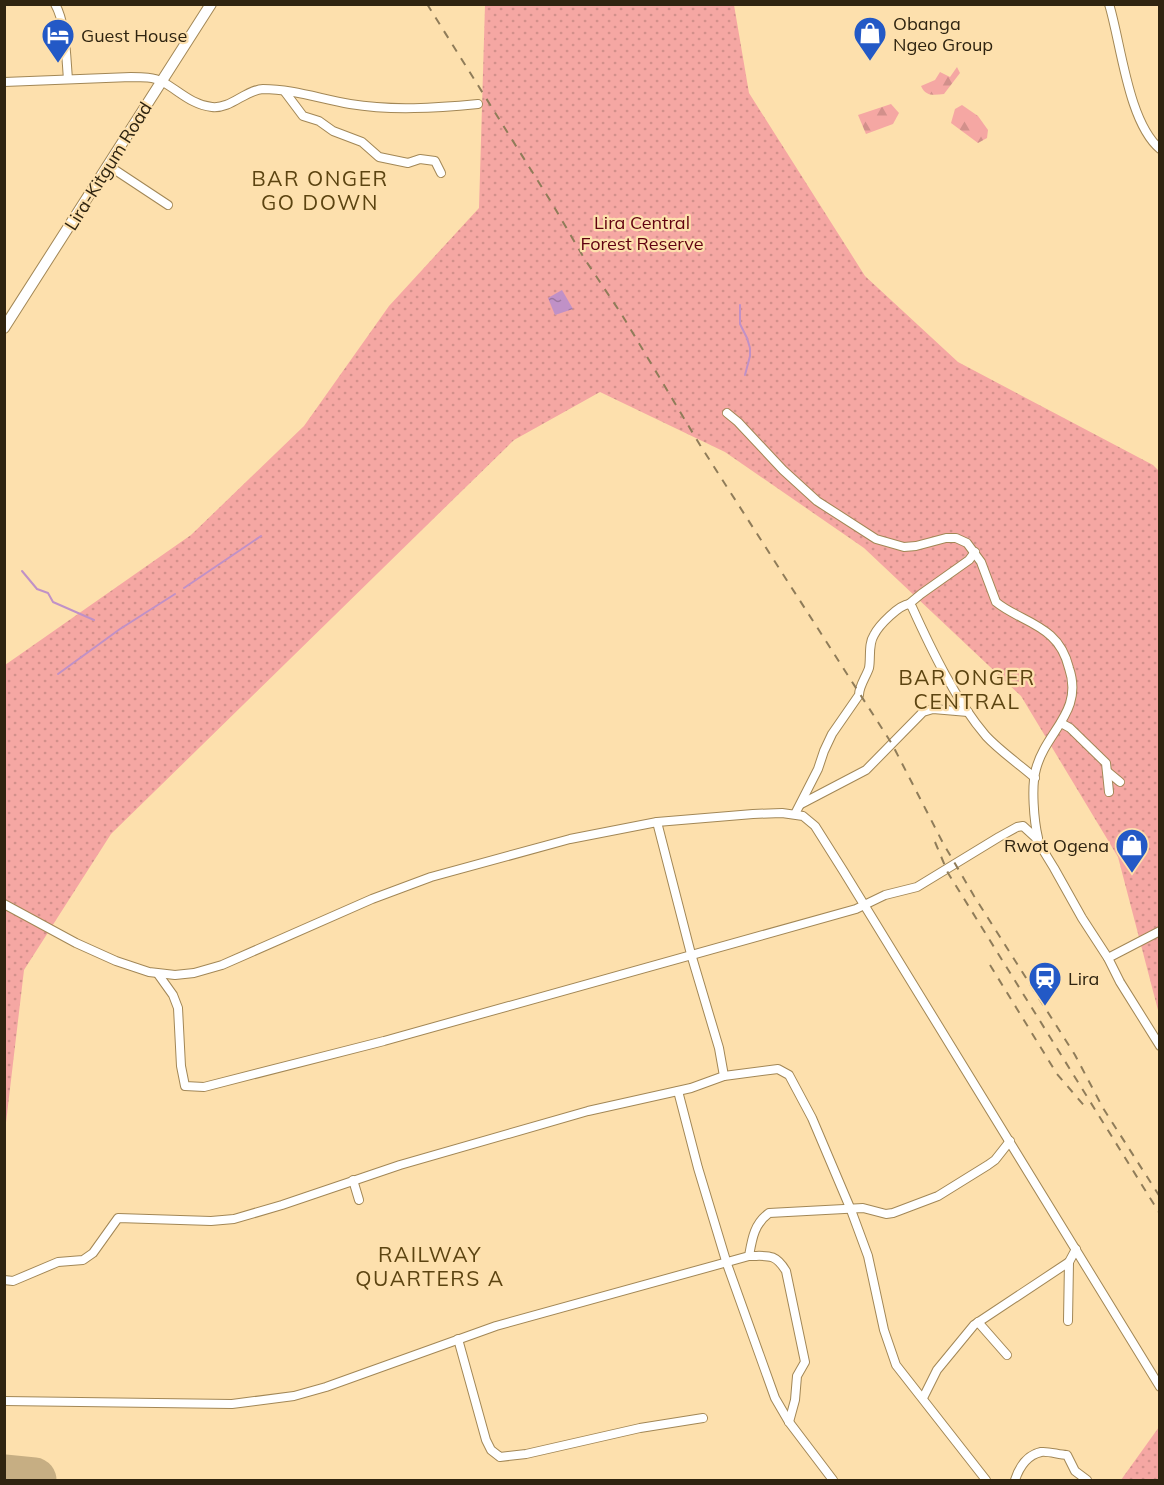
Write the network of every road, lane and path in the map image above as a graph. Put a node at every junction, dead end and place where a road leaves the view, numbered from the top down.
1 (55, 4) edge
2 (211, 4) edge
3 (1108, 4) edge
4 (68, 79) junction
5 (162, 81) junction
6 (4, 82) edge
7 (285, 92) junction
8 (478, 104) dead end
9 (1160, 149) edge
10 (109, 166) junction
11 (441, 172) dead end
12 (168, 205) dead end
13 (4, 328) edge
14 (727, 413) dead end
15 (975, 552) junction
16 (969, 560) junction
17 (981, 562) junction
18 (909, 604) junction
19 (968, 712) junction
20 (1061, 723) junction
21 (1108, 772) junction
22 (1035, 778) junction
23 (1120, 782) dead end
24 (1109, 792) dead end
25 (801, 804) junction
26 (795, 814) junction
27 (657, 822) junction
28 (1039, 844) junction
29 (4, 903) edge
30 (864, 905) junction
31 (1160, 931) edge
32 (691, 954) junction
33 (1108, 958) junction
34 (158, 974) junction
35 (1160, 1046) edge
36 (724, 1076) junction
37 (678, 1091) junction
38 (1010, 1141) junction
39 (353, 1180) junction
40 (359, 1200) dead end
41 (851, 1209) junction
42 (1076, 1249) junction
43 (749, 1256) junction
44 (1069, 1262) junction
45 (727, 1264) junction
46 (4, 1280) edge
47 (1068, 1321) dead end
48 (978, 1322) junction
49 (459, 1339) junction
50 (1007, 1355) dead end
51 (1160, 1387) edge
52 (923, 1398) junction
53 (4, 1401) edge
54 (704, 1418) dead end
55 (789, 1422) junction
56 (833, 1480) edge
57 (986, 1480) edge
58 (1015, 1480) edge
59 (1087, 1480) edge

1 - 4 street
2 - 5 main road, Lira-Kitgum Road
3 - 9 street
4 - 5 street
4 - 6 street
5 - 7 street
5 - 10 main road, Lira-Kitgum Road
7 - 8 street
7 - 11 street
10 - 12 street
10 - 13 main road, Lira-Kitgum Road
14 - 15 street
15 - 16 street
15 - 17 street
16 - 17 street
16 - 18 street
17 - 20 street
18 - 19 street
18 - 25 street
19 - 22 street
19 - 25 street
20 - 21 street
20 - 22 street
21 - 23 street
21 - 24 street
22 - 28 street
25 - 26 street
26 - 27 street
26 - 30 street
27 - 32 street
27 - 34 street
28 - 30 street
28 - 33 street
29 - 34 street
30 - 32 street
30 - 38 street
31 - 33 street
32 - 34 street
32 - 36 street
33 - 35 street
36 - 37 street
36 - 41 street
37 - 39 street
37 - 45 street
38 - 41 street
38 - 42 street
39 - 40 street
39 - 46 street
41 - 43 street
41 - 52 street
42 - 44 street
42 - 51 street
43 - 45 street
43 - 55 street
44 - 47 street
44 - 48 street
45 - 49 street
45 - 55 street
48 - 50 street
48 - 52 street
49 - 53 street
49 - 54 street
52 - 57 street
55 - 56 street
58 - 59 street

